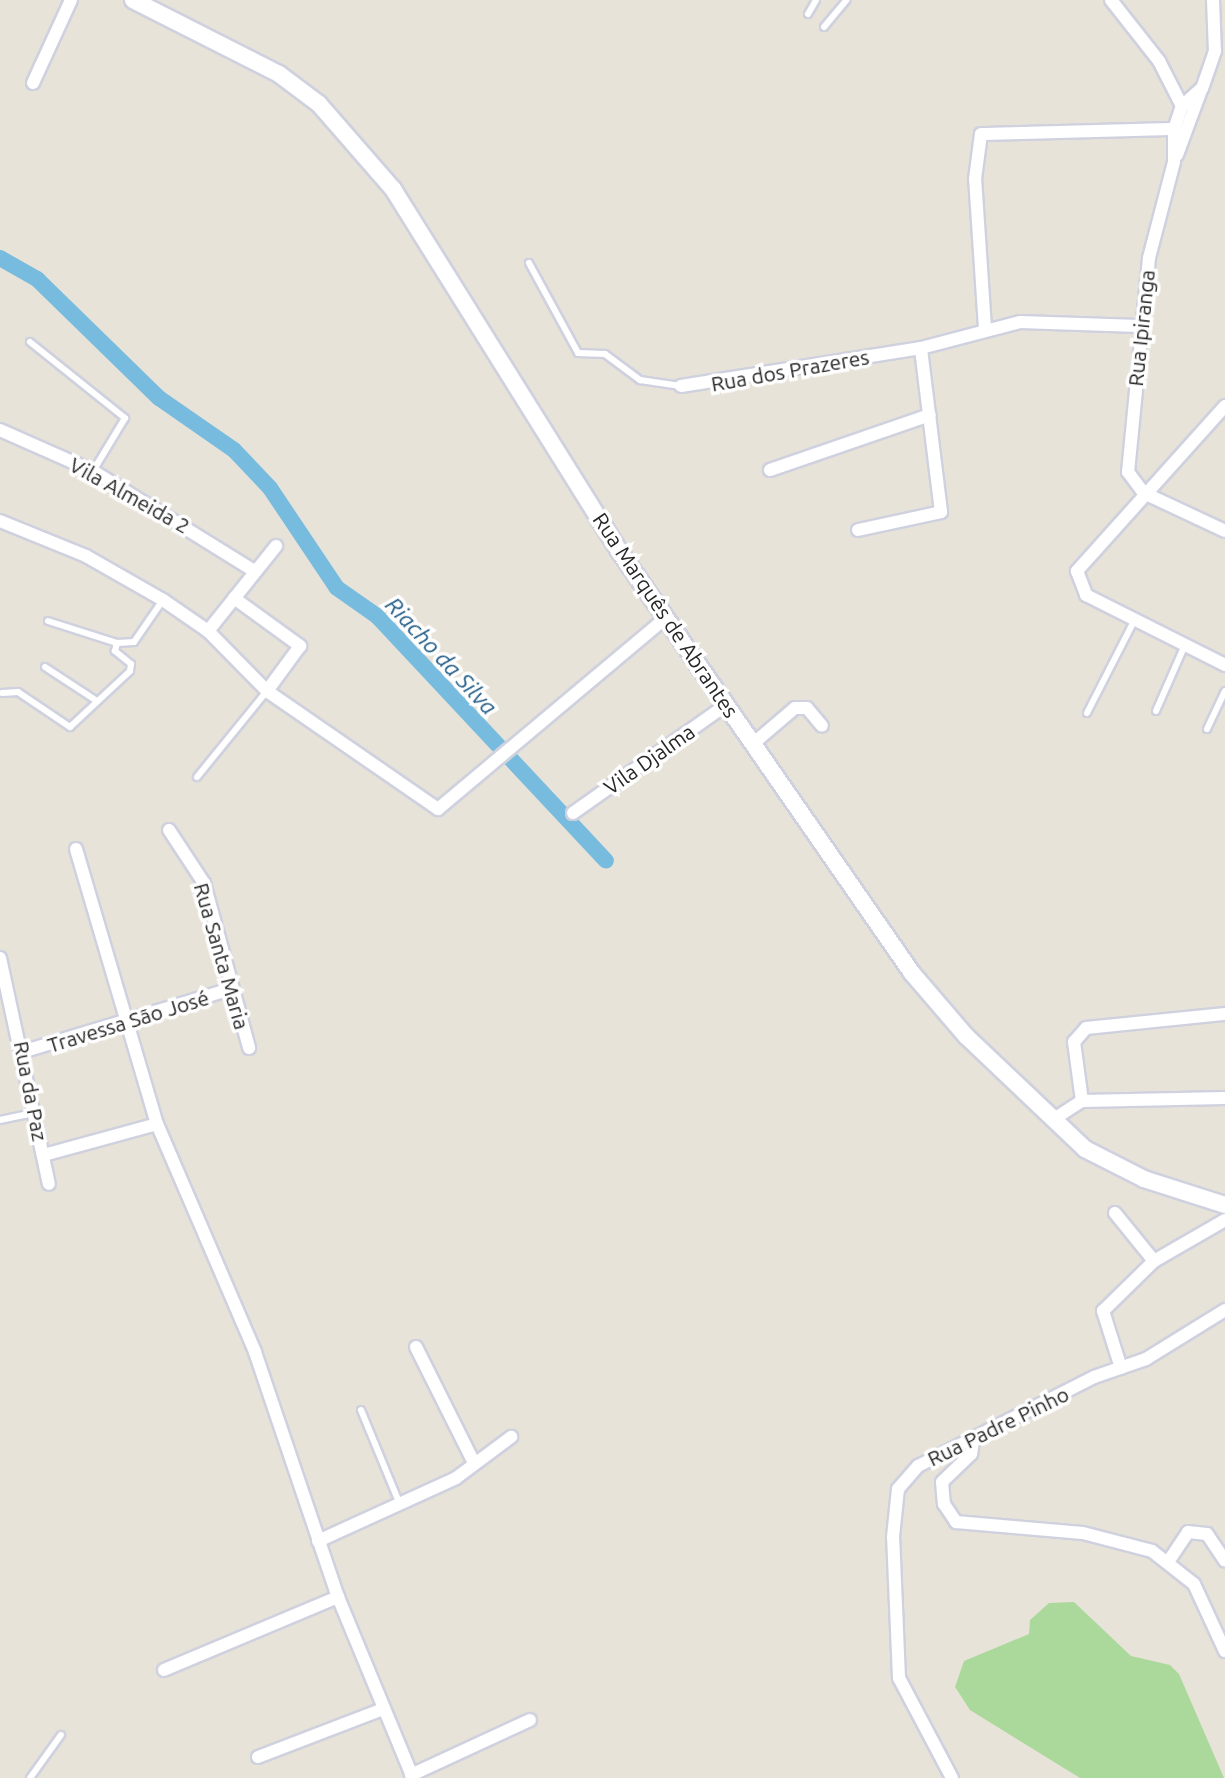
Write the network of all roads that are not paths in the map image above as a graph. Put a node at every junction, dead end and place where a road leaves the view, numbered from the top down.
1 (71, 0) edge
2 (133, 0) edge
3 (816, 0) edge
4 (847, 0) edge
5 (1111, 0) edge
6 (1213, 0) edge
7 (808, 14) dead end
8 (824, 27) dead end
9 (33, 83) dead end
10 (1202, 88) junction
11 (1182, 106) junction
12 (1174, 129) junction
13 (1174, 162) junction
14 (529, 262) dead end
15 (1139, 326) junction
16 (985, 328) junction
17 (30, 342) dead end
18 (920, 348) junction
19 (681, 386) joint
20 (1225, 406) edge
21 (930, 415) junction
22 (0, 430) edge
23 (770, 470) dead end
24 (93, 471) junction
25 (1144, 493) junction
26 (0, 521) edge
27 (858, 530) dead end
28 (1225, 531) edge
29 (276, 546) dead end
30 (254, 571) junction
31 (233, 598) junction
32 (163, 600) junction
33 (666, 618) junction
34 (1135, 620) junction
35 (48, 621) dead end
36 (208, 631) junction
37 (117, 643) junction
38 (1185, 645) junction
39 (1225, 665) edge
40 (45, 667) dead end
41 (267, 691) junction
42 (1225, 691) edge
43 (2, 693) dead end
44 (97, 701) junction
45 (726, 705) junction
46 (1156, 711) dead end
47 (1087, 713) dead end
48 (822, 726) dead end
49 (1207, 729) dead end
50 (755, 742) junction
51 (197, 777) dead end
52 (573, 813) dead end
53 (169, 830) dead end
54 (76, 849) dead end
55 (0, 958) edge
56 (230, 989) junction
57 (1225, 1014) edge
58 (127, 1019) junction
59 (249, 1048) dead end
60 (25, 1051) junction
61 (1225, 1098) edge
62 (1082, 1101) junction
63 (36, 1113) junction
64 (1054, 1119) junction
65 (0, 1120) edge
66 (157, 1124) junction
67 (44, 1155) junction
68 (49, 1184) dead end
69 (1225, 1205) edge
70 (1115, 1213) dead end
71 (1225, 1220) edge
72 (1154, 1261) junction
73 (1225, 1310) edge
74 (416, 1347) dead end
75 (1121, 1368) junction
76 (361, 1410) dead end
77 (511, 1437) dead end
78 (973, 1442) junction
79 (474, 1463) junction
80 (400, 1502) junction
81 (318, 1541) junction
82 (1170, 1559) junction
83 (1225, 1560) edge
84 (338, 1597) junction
85 (1225, 1651) edge
86 (164, 1670) dead end
87 (383, 1709) junction
88 (530, 1720) dead end
89 (61, 1735) dead end
90 (258, 1757) dead end
91 (412, 1776) edge
92 (30, 1778) edge
93 (952, 1778) edge

1 - 9 street
2 - 33 street, Rua Marquês de Abrantes
3 - 7 lane
4 - 8 lane
5 - 11 street
6 - 10 street, Rua Ipiranga
10 - 11 street, Rua Ipiranga
10 - 13 street, Rua Ipiranga
11 - 12 street, Rua Ipiranga
12 - 13 street, Rua Ipiranga
12 - 16 street
13 - 15 street, Rua Ipiranga
14 - 19 lane, Rua dos Prazeres
15 - 16 street, Rua dos Prazeres
15 - 25 street, Rua Ipiranga
16 - 18 street, Rua dos Prazeres
17 - 24 lane
18 - 19 street, Rua dos Prazeres
18 - 21 street
20 - 25 street
21 - 23 street
21 - 27 street
22 - 24 street, Vila Almeida 2
24 - 30 street, Vila Almeida 2
25 - 28 street
25 - 34 street
26 - 32 street
29 - 30 street
30 - 31 street
31 - 36 street
31 - 41 street
32 - 36 street
32 - 37 lane
33 - 41 street
33 - 45 street, Rua Marquês de Abrantes
34 - 38 street
34 - 47 lane
35 - 37 lane
36 - 41 street
37 - 44 lane
38 - 39 street
38 - 46 lane
40 - 44 lane
41 - 51 lane
42 - 49 lane
43 - 44 lane
45 - 50 street, Rua Marquês de Abrantes
45 - 52 street, Vila Djalma
48 - 50 street
50 - 64 street, Rua Marquês de Abrantes
53 - 56 street, Rua Santa Maria
54 - 58 street
55 - 60 street, Rua da Paz
56 - 58 street, Travessa São José
56 - 59 street, Rua Santa Maria
57 - 62 street
58 - 60 street, Travessa São José
58 - 66 street
60 - 63 street, Rua da Paz
61 - 62 street
62 - 64 street
63 - 65 lane
63 - 67 street, Rua da Paz
64 - 69 street, Rua Marquês de Abrantes
66 - 67 street
66 - 81 street
67 - 68 street, Rua da Paz
70 - 72 street
71 - 72 street
72 - 75 street
73 - 75 street, Rua Padre Pinho
74 - 79 street
75 - 78 street, Rua Padre Pinho
76 - 80 lane
77 - 79 street
78 - 82 street
78 - 93 street, Rua Padre Pinho
79 - 80 street
80 - 81 street
81 - 84 street
82 - 83 street
82 - 85 street
84 - 86 street
84 - 87 street
87 - 90 street
87 - 91 street
88 - 91 street
89 - 92 lane

